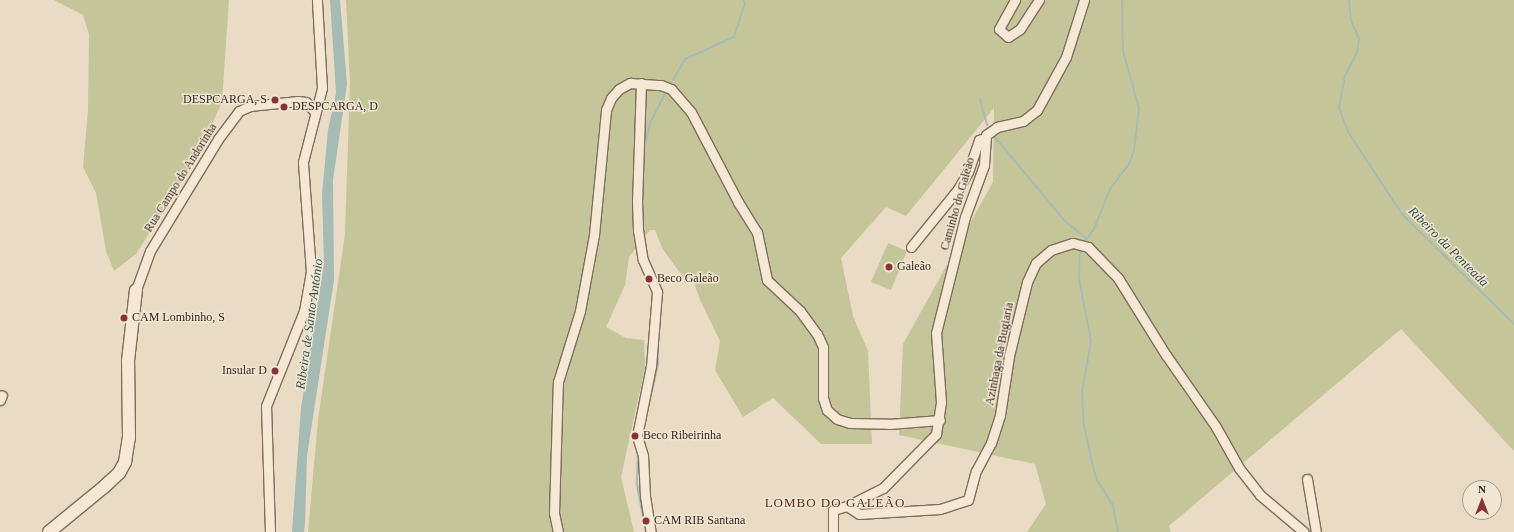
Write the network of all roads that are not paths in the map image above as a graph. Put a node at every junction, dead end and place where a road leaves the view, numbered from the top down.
1 (317, 0) edge
2 (1015, 0) edge
3 (1038, 0) edge
4 (1084, 0) edge
5 (641, 83) junction
6 (314, 111) junction
7 (986, 138) junction
8 (911, 247) dead end
9 (136, 290) joint
10 (940, 420) junction
11 (1307, 479) dead end
12 (847, 506) junction
13 (49, 532) edge
14 (270, 532) edge
15 (558, 532) edge
16 (651, 532) edge
17 (833, 532) edge
18 (1304, 532) edge
19 (1316, 532) edge

1 - 6 street
2 - 3 street
4 - 7 street, Caminho do Galeão
5 - 10 street
5 - 15 street
5 - 16 street
6 - 9 street, Rua Campo do Andorinha
6 - 14 street
7 - 8 street, Caminho do Galeão
7 - 10 street, Caminho do Galeão
9 - 13 main road
10 - 12 street, Caminho do Galeão
11 - 19 street
12 - 17 street, Caminho do Galeão
12 - 18 street, Azinhaga da Bugiaria

